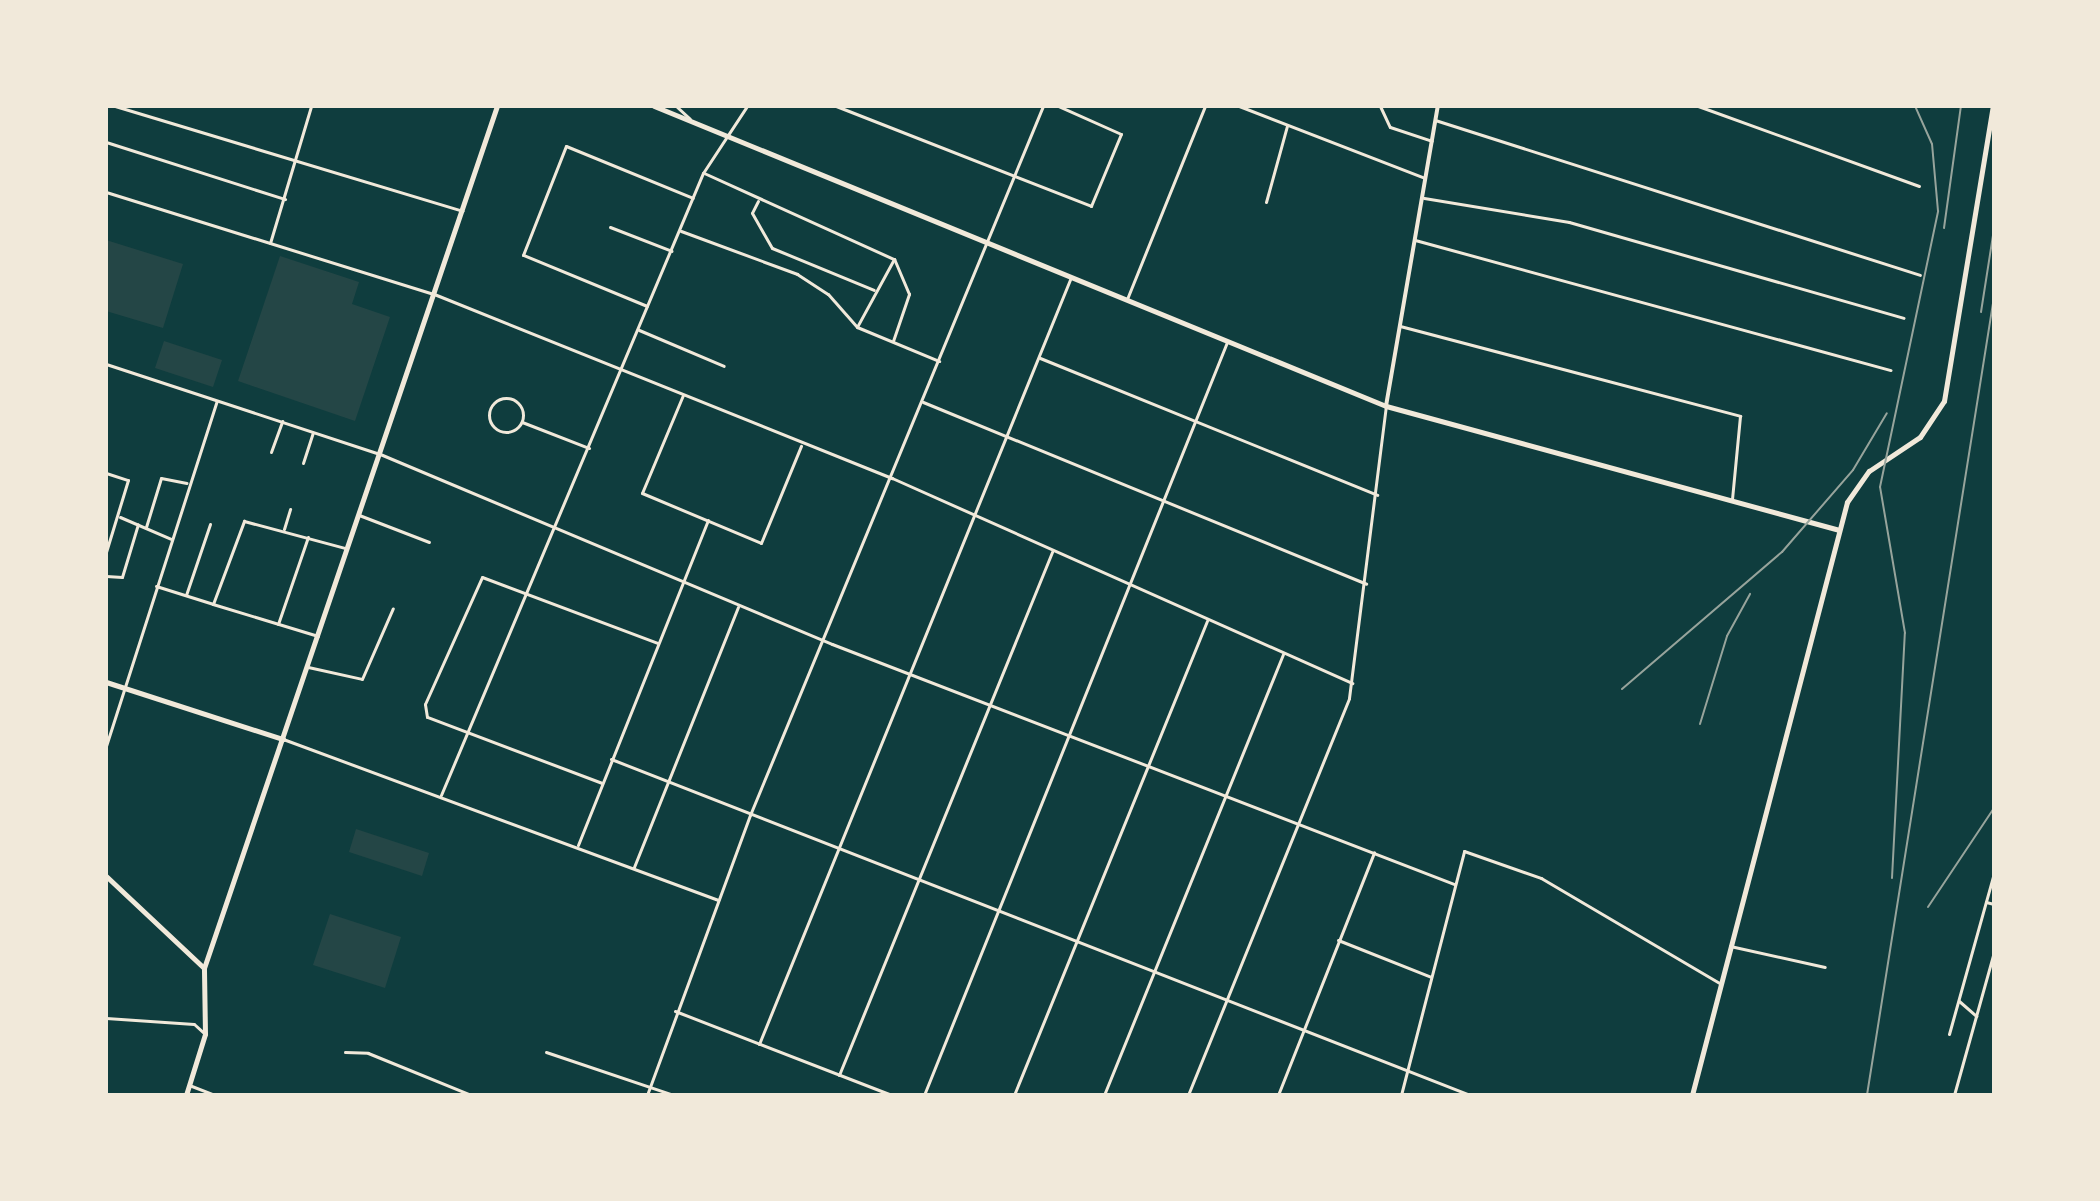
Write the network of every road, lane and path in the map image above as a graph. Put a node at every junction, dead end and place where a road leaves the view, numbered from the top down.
1 (115, 106) edge
2 (311, 106) edge
3 (497, 106) edge
4 (654, 106) edge
5 (676, 106) edge
6 (747, 106) edge
7 (836, 106) edge
8 (1043, 106) edge
9 (1058, 106) edge
10 (1205, 106) edge
11 (1239, 106) edge
12 (1380, 106) edge
13 (1438, 106) edge
14 (1698, 106) edge
15 (1993, 106) edge
16 (1435, 120) junction
17 (693, 121) junction
18 (1287, 126) junction
19 (723, 134) junction
20 (1432, 141) junction
21 (106, 142) edge
22 (295, 160) junction
23 (703, 173) junction
24 (1015, 176) junction
25 (1425, 178) junction
26 (1919, 186) dead end
27 (106, 192) edge
28 (693, 198) junction
29 (1422, 198) junction
30 (285, 199) junction
31 (758, 201) junction
32 (1266, 202) dead end
33 (462, 211) junction
34 (610, 227) dead end
35 (681, 231) junction
36 (1415, 240) junction
37 (270, 243) junction
38 (987, 243) junction
39 (672, 251) junction
40 (894, 259) junction
41 (1920, 275) dead end
42 (1071, 277) junction
43 (874, 290) junction
44 (434, 294) junction
45 (1127, 300) junction
46 (648, 306) junction
47 (1904, 318) dead end
48 (1400, 326) junction
49 (857, 327) junction
50 (639, 330) junction
51 (893, 342) junction
52 (1227, 342) junction
53 (1040, 358) junction
54 (939, 361) junction
55 (106, 364) edge
56 (724, 366) dead end
57 (622, 369) junction
58 (1891, 370) dead end
59 (683, 395) junction
60 (217, 401) junction
61 (923, 402) junction
62 (1386, 406) junction
63 (1195, 420) junction
64 (282, 421) junction
65 (522, 422) junction
66 (313, 431) junction
67 (1008, 434) junction
68 (801, 445) junction
69 (589, 448) junction
70 (271, 452) dead end
71 (380, 454) junction
72 (303, 463) dead end
73 (106, 473) edge
74 (892, 478) junction
75 (188, 483) junction
76 (1377, 495) junction
77 (1164, 499) junction
78 (1731, 502) junction
79 (290, 509) dead end
80 (359, 515) junction
81 (118, 517) junction
82 (974, 517) junction
83 (708, 520) junction
84 (138, 524) junction
85 (210, 524) dead end
86 (146, 527) junction
87 (284, 529) junction
88 (557, 529) junction
89 (1838, 530) junction
90 (308, 537) junction
91 (171, 539) junction
92 (429, 542) dead end
93 (348, 549) junction
94 (1052, 551) junction
95 (106, 552) edge
96 (106, 576) edge
97 (683, 581) junction
98 (1366, 584) junction
99 (156, 586) junction
100 (1128, 586) junction
101 (531, 592) junction
102 (186, 595) junction
103 (213, 604) junction
104 (738, 605) junction
105 (393, 608) dead end
106 (1208, 620) junction
107 (278, 624) junction
108 (318, 636) junction
109 (825, 639) junction
110 (658, 643) junction
111 (1284, 653) junction
112 (308, 667) junction
113 (912, 672) junction
114 (106, 682) edge
115 (1352, 683) junction
116 (125, 688) junction
117 (991, 701) junction
118 (1070, 731) junction
119 (473, 733) junction
120 (283, 739) junction
121 (106, 746) edge
122 (611, 759) junction
123 (1151, 762) junction
124 (668, 782) junction
125 (602, 783) junction
126 (1228, 794) junction
127 (441, 795) junction
128 (750, 815) junction
129 (1299, 822) junction
130 (578, 845) junction
131 (838, 850) junction
132 (1374, 852) junction
133 (634, 867) junction
134 (1994, 873) edge
135 (106, 876) edge
136 (916, 881) junction
137 (1454, 884) junction
138 (718, 900) junction
139 (1986, 902) junction
140 (1994, 904) edge
141 (995, 912) junction
142 (1338, 940) junction
143 (1074, 944) junction
144 (1730, 946) junction
145 (1994, 952) edge
146 (1825, 967) dead end
147 (204, 968) junction
148 (1153, 975) junction
149 (1431, 977) junction
150 (1720, 984) junction
151 (1959, 1001) junction
152 (1225, 1002) junction
153 (675, 1011) junction
154 (1976, 1016) junction
155 (106, 1018) edge
156 (1301, 1032) junction
157 (205, 1034) junction
158 (1949, 1034) dead end
159 (759, 1044) junction
160 (345, 1052) dead end
161 (546, 1052) dead end
162 (839, 1075) junction
163 (1405, 1075) junction
164 (189, 1085) junction
165 (650, 1086) junction
166 (186, 1095) edge
167 (215, 1095) edge
168 (471, 1095) edge
169 (647, 1095) edge
170 (674, 1095) edge
171 (892, 1095) edge
172 (924, 1095) edge
173 (1014, 1095) edge
174 (1104, 1095) edge
175 (1188, 1095) edge
176 (1278, 1095) edge
177 (1401, 1095) edge
178 (1470, 1095) edge
179 (1692, 1095) edge
180 (1954, 1095) edge

1 - 22 street
2 - 22 street
3 - 33 main road
4 - 17 main road
5 - 17 street
6 - 19 street
7 - 24 street
8 - 24 street
9 - 24 street
10 - 45 street
11 - 18 street
12 - 20 street
13 - 16 street
14 - 26 street
15 - 89 main road
16 - 20 street
16 - 41 street
17 - 19 main road
18 - 25 street
18 - 32 street
19 - 23 street
19 - 38 main road
20 - 25 street
21 - 30 street
22 - 30 street
22 - 33 street
23 - 28 street
23 - 31 street
24 - 38 street
25 - 29 street
27 - 37 street
28 - 35 street
28 - 46 street
29 - 36 street
29 - 47 street
30 - 37 street
31 - 40 street
31 - 43 street
33 - 44 main road
34 - 39 street
35 - 39 street
35 - 49 street
36 - 48 street
36 - 58 street
37 - 44 street
38 - 42 main road
38 - 54 street
39 - 46 street
40 - 43 street
40 - 51 street
42 - 45 main road
42 - 53 street
43 - 49 street
44 - 57 street
44 - 71 main road
45 - 52 main road
46 - 50 street
48 - 62 street
48 - 78 street
49 - 51 street
50 - 56 street
50 - 57 street
51 - 54 street
52 - 62 main road
52 - 63 street
53 - 63 street
53 - 67 street
54 - 61 street
55 - 60 street
57 - 59 street
57 - 69 street
59 - 68 street
59 - 83 street
60 - 64 street
60 - 75 street
61 - 67 street
61 - 74 street
62 - 76 street
62 - 78 main road
63 - 76 street
63 - 77 street
64 - 66 street
64 - 70 street
65 - 65 street
65 - 69 street
66 - 71 street
66 - 72 street
67 - 77 street
67 - 82 street
68 - 74 street
68 - 83 street
69 - 88 street
71 - 80 main road
71 - 88 street
73 - 81 street
74 - 82 street
74 - 109 street
75 - 86 street
75 - 91 street
76 - 98 street
77 - 98 street
77 - 100 street
78 - 89 main road
79 - 87 street
80 - 92 street
80 - 93 main road
81 - 84 street
81 - 95 street
82 - 94 street
82 - 113 street
83 - 97 street
84 - 86 street
84 - 96 street
85 - 102 street
86 - 91 street
87 - 90 street
87 - 103 street
88 - 97 street
88 - 101 street
89 - 144 main road
90 - 93 street
90 - 107 street
91 - 99 street
93 - 108 main road
94 - 100 street
94 - 117 street
97 - 104 street
97 - 110 street
98 - 115 street
99 - 102 street
99 - 116 street
100 - 106 street
100 - 118 street
101 - 110 street
101 - 119 street
101 - 119 street
102 - 103 street
103 - 107 street
104 - 109 street
104 - 124 street
105 - 112 street
106 - 111 street
106 - 123 street
107 - 108 street
108 - 112 main road
109 - 113 street
109 - 128 street
110 - 122 street
111 - 115 street
111 - 126 street
112 - 120 main road
113 - 117 street
113 - 131 street
114 - 116 main road
115 - 129 street
116 - 120 main road
116 - 121 street
117 - 118 street
117 - 136 street
118 - 123 street
118 - 141 street
119 - 125 street
119 - 127 street
120 - 127 street
120 - 147 main road
122 - 124 street
122 - 125 street
123 - 126 street
123 - 143 street
124 - 128 street
124 - 133 street
125 - 130 street
126 - 129 street
126 - 148 street
127 - 130 street
128 - 131 street
128 - 138 street
129 - 132 street
129 - 152 street
130 - 133 street
131 - 136 street
131 - 159 street
132 - 137 street
132 - 142 street
133 - 138 street
134 - 139 street
135 - 147 main road
136 - 141 street
136 - 162 street
137 - 149 street
137 - 150 street
138 - 153 street
139 - 140 street
139 - 151 street
141 - 143 street
141 - 172 street
142 - 149 street
142 - 156 street
143 - 148 street
143 - 173 street
144 - 146 street
144 - 150 main road
145 - 154 street
147 - 157 main road
148 - 152 street
148 - 174 street
149 - 163 street
150 - 179 main road
151 - 154 street
151 - 158 street
152 - 156 street
152 - 175 street
153 - 159 street
153 - 165 street
154 - 180 street
155 - 157 street
156 - 163 street
156 - 176 street
157 - 164 main road
159 - 162 street
160 - 168 street
161 - 165 street
162 - 171 street
163 - 177 street
163 - 178 street
164 - 166 main road
164 - 167 street
165 - 169 street
165 - 170 street

